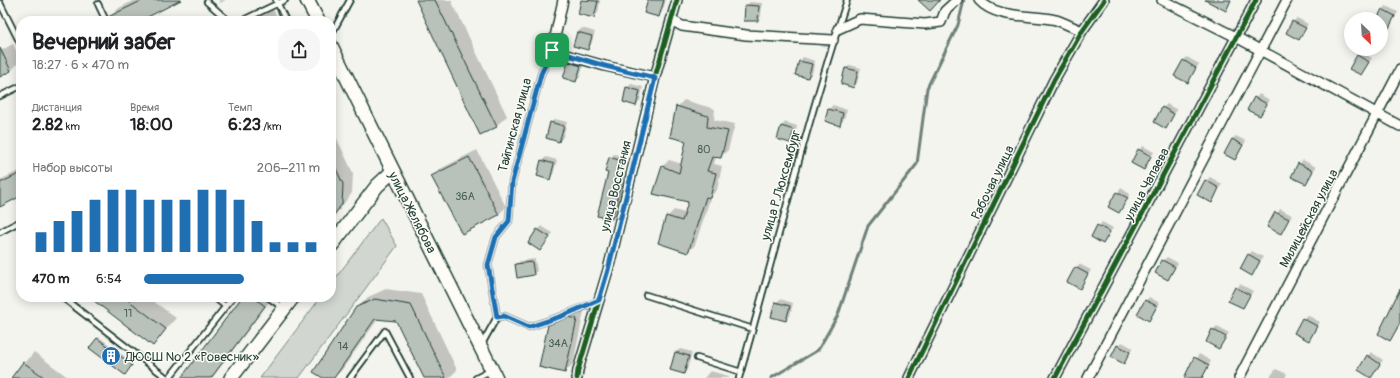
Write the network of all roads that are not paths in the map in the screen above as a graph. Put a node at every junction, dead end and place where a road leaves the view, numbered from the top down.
1 (285, 0) edge
2 (307, 0) edge
3 (350, 0) edge
4 (562, 0) edge
5 (677, 0) edge
6 (847, 0) edge
7 (957, 0) edge
8 (979, 0) edge
9 (1104, 0) edge
10 (1162, 0) edge
11 (1256, 0) edge
12 (1287, 0) edge
13 (207, 2) dead end
14 (277, 2) edge
15 (0, 3) edge
16 (98, 4) dead end
17 (104, 16) edge
18 (223, 16) edge
19 (250, 16) edge
20 (284, 16) edge
21 (315, 16) edge
22 (671, 20) junction
23 (336, 26) edge
24 (838, 29) junction
25 (1082, 31) junction
26 (16, 35) edge
27 (1236, 37) junction
28 (833, 40) junction
29 (552, 50) junction
30 (1261, 50) junction
31 (336, 57) edge
32 (1400, 70) edge
33 (655, 78) junction
34 (16, 88) edge
35 (0, 96) edge
36 (1377, 114) junction
37 (1400, 126) edge
38 (392, 171) junction
39 (16, 224) edge
40 (0, 232) edge
41 (336, 239) edge
42 (646, 295) dead end
43 (599, 300) junction
44 (69, 302) edge
45 (220, 302) edge
46 (229, 302) edge
47 (275, 302) edge
48 (289, 302) edge
49 (225, 306) junction
50 (284, 309) junction
51 (497, 317) junction
52 (753, 329) junction
53 (481, 346) junction
54 (697, 358) dead end
55 (741, 372) junction
56 (494, 374) edge
57 (168, 378) edge
58 (232, 378) edge
59 (350, 378) edge
60 (410, 378) edge
61 (476, 378) edge
62 (577, 378) edge
63 (739, 378) edge
64 (909, 378) edge
65 (1055, 378) edge
66 (1088, 378) edge
67 (1239, 378) edge

1 - 14 lane
2 - 21 street
3 - 23 lane
4 - 29 street, Тайгинская улица
5 - 22 street, улица Восстания
6 - 24 lane, улица Р.Люксембург
7 - 24 street
8 - 25 street
9 - 25 street, Рабочая улица
10 - 27 street
11 - 27 street, улица Чапаева
12 - 30 street
13 - 18 lane
14 - 19 lane
14 - 20 lane
15 - 26 lane
16 - 17 lane
22 - 28 street
22 - 33 street, улица Восстания
24 - 28 lane, улица Р.Люксембург
25 - 64 street, Рабочая улица
27 - 30 street
27 - 65 street, улица Чапаева
28 - 52 lane, улица Р.Люксембург
29 - 33 street
29 - 51 lane, Тайгинская улица
30 - 36 street
30 - 66 street
31 - 38 street, улица Желябова
32 - 36 street, Милицейская улица
33 - 43 street, улица Восстания
34 - 35 lane
36 - 37 street
36 - 67 street, Милицейская улица
38 - 41 street
38 - 53 street, улица Желябова
39 - 40 lane
42 - 52 lane
43 - 51 lane
43 - 62 street, улица Восстания
44 - 57 lane
45 - 49 lane
46 - 49 lane
47 - 50 lane
48 - 50 street
49 - 57 lane
50 - 58 street
51 - 53 lane
52 - 55 lane, улица Р.Люксембург
53 - 56 street, улица Желябова
54 - 55 lane
55 - 63 lane, улица Р.Люксембург
56 - 61 lane
59 - 60 lane

